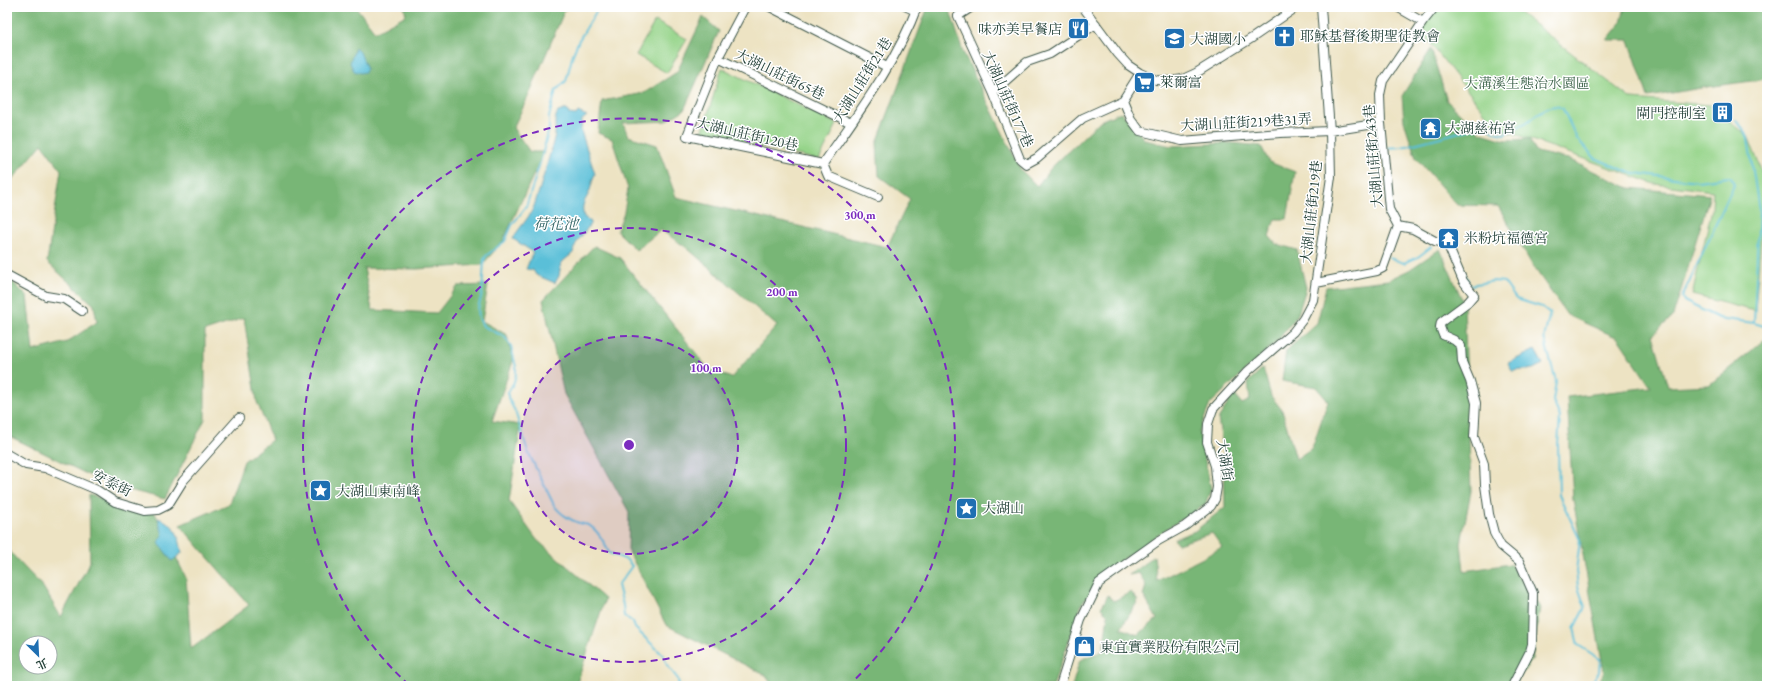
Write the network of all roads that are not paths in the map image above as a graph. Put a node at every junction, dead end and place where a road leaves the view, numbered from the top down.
1 (745, 7) edge
2 (770, 7) edge
3 (907, 7) edge
4 (972, 7) edge
5 (1083, 7) edge
6 (1297, 7) edge
7 (1320, 7) edge
8 (1397, 7) edge
9 (1435, 7) edge
10 (916, 9) edge
11 (1423, 22) junction
12 (1096, 24) junction
13 (718, 58) junction
14 (887, 67) junction
15 (1140, 73) junction
16 (993, 92) junction
17 (1123, 100) junction
18 (852, 123) junction
19 (1381, 123) junction
20 (1330, 131) junction
21 (823, 164) junction
22 (878, 197) dead end
23 (1398, 226) junction
24 (7, 276) edge
25 (1316, 283) junction
26 (82, 311) dead end
27 (239, 418) dead end
28 (7, 454) edge
29 (1060, 686) edge
30 (1512, 686) edge

1 - 13 street, 大湖山莊街120巷
2 - 14 street
3 - 10 street
4 - 16 street, 大湖山莊街177巷
5 - 12 street
6 - 15 street
7 - 20 street, 大湖山莊街219巷
8 - 11 street
9 - 11 street, 大湖山莊街243巷
10 - 14 street, 大湖山莊街21巷
11 - 19 street, 大湖山莊街243巷
12 - 15 street
12 - 16 street
13 - 18 street, 大湖山莊街65巷
13 - 21 street, 大湖山莊街120巷
14 - 18 street, 大湖山莊街21巷
15 - 17 street
16 - 17 street, 大湖山莊街177巷
17 - 20 street, 大湖山莊街219巷31弄
18 - 21 street, 大湖山莊街21巷
19 - 20 street, 大湖山莊街219巷31弄
19 - 23 street, 大湖山莊街243巷
20 - 25 street, 大湖山莊街219巷
21 - 22 street
23 - 25 street, 大湖山莊街219巷
23 - 30 street
24 - 26 street
25 - 29 street, 大湖街
27 - 28 street, 安泰街

